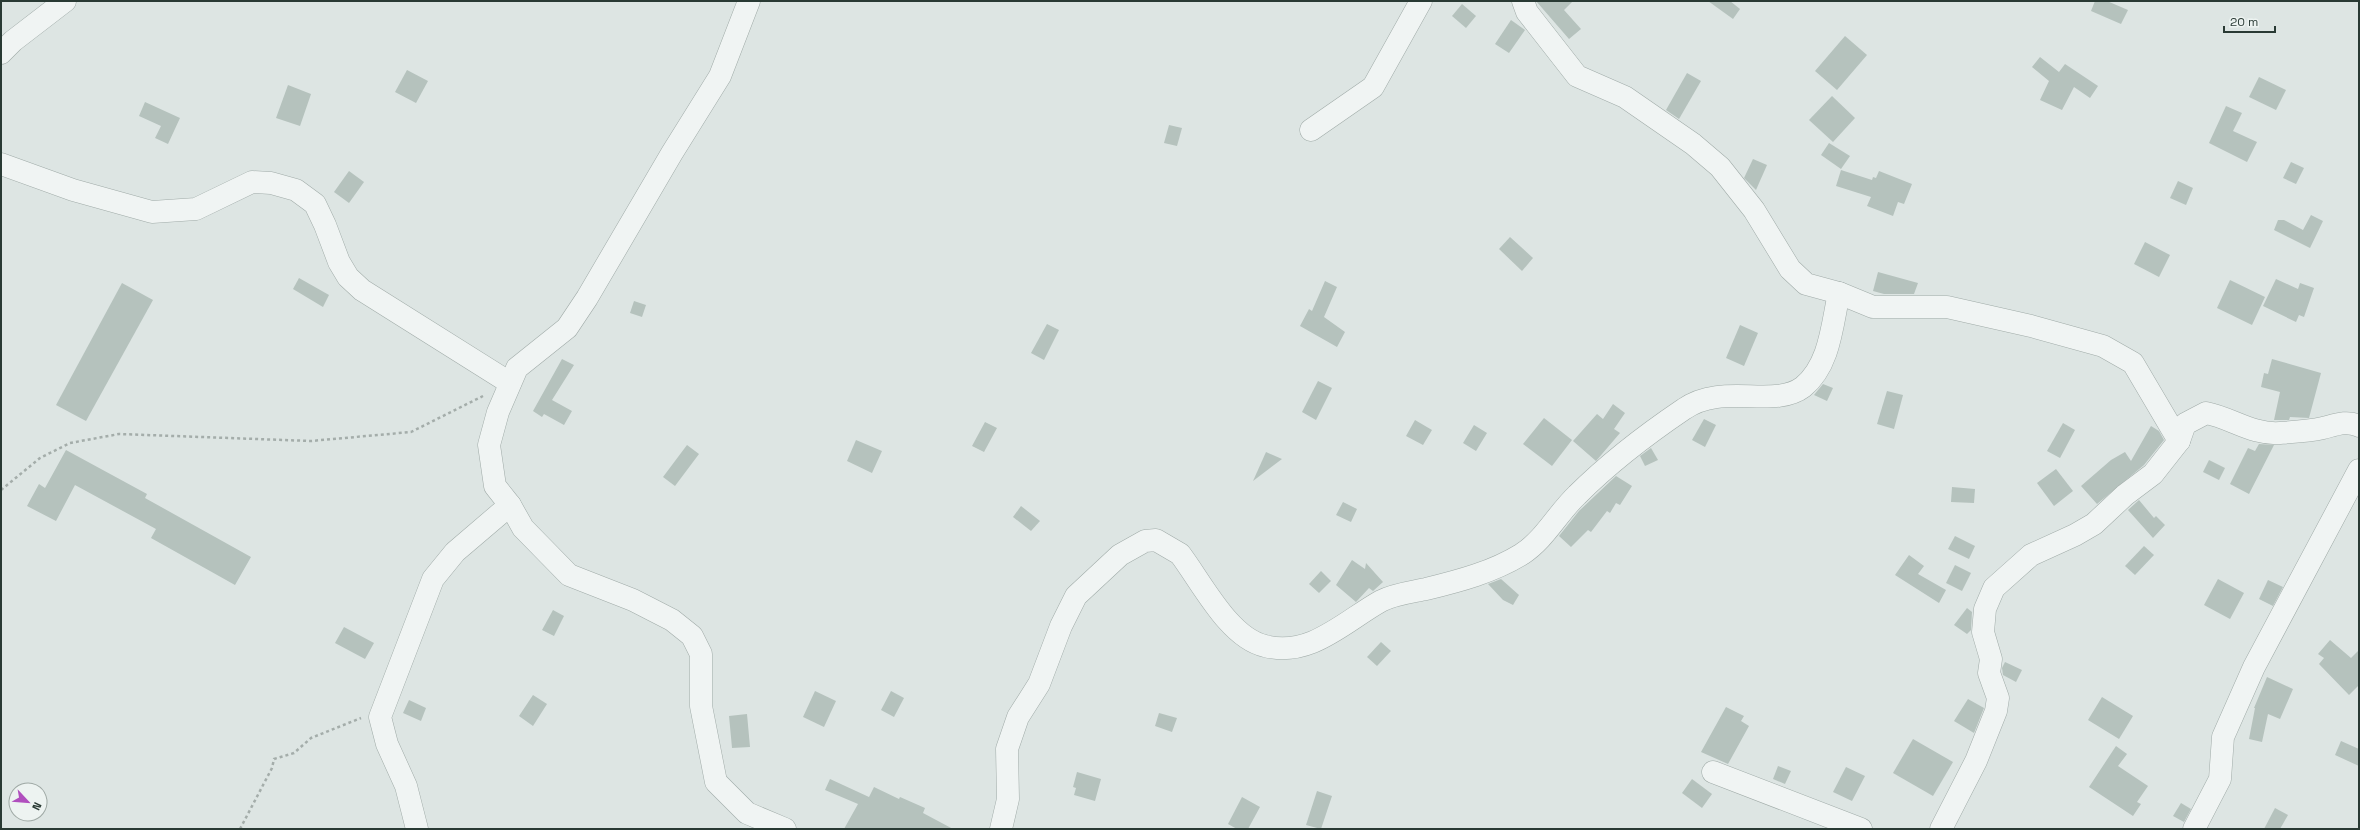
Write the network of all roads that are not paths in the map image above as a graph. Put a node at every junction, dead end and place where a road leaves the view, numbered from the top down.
1 (65, 1) edge
2 (749, 1) edge
3 (1421, 1) edge
4 (1523, 1) edge
5 (1, 53) edge
6 (1311, 130) dead end
7 (1, 164) edge
8 (1839, 293) junction
9 (510, 383) junction
10 (2359, 426) edge
11 (2179, 441) junction
12 (2359, 470) edge
13 (510, 505) junction
14 (1712, 772) dead end
15 (417, 829) edge
16 (785, 829) edge
17 (1001, 829) edge
18 (1861, 829) edge
19 (1941, 829) edge
20 (2194, 829) edge

1 - 5 street
2 - 9 street
3 - 6 street
4 - 8 street
7 - 9 street
8 - 11 street
8 - 17 street
9 - 13 street
10 - 11 street
11 - 19 street
12 - 20 street
13 - 15 street
13 - 16 street
14 - 18 street

